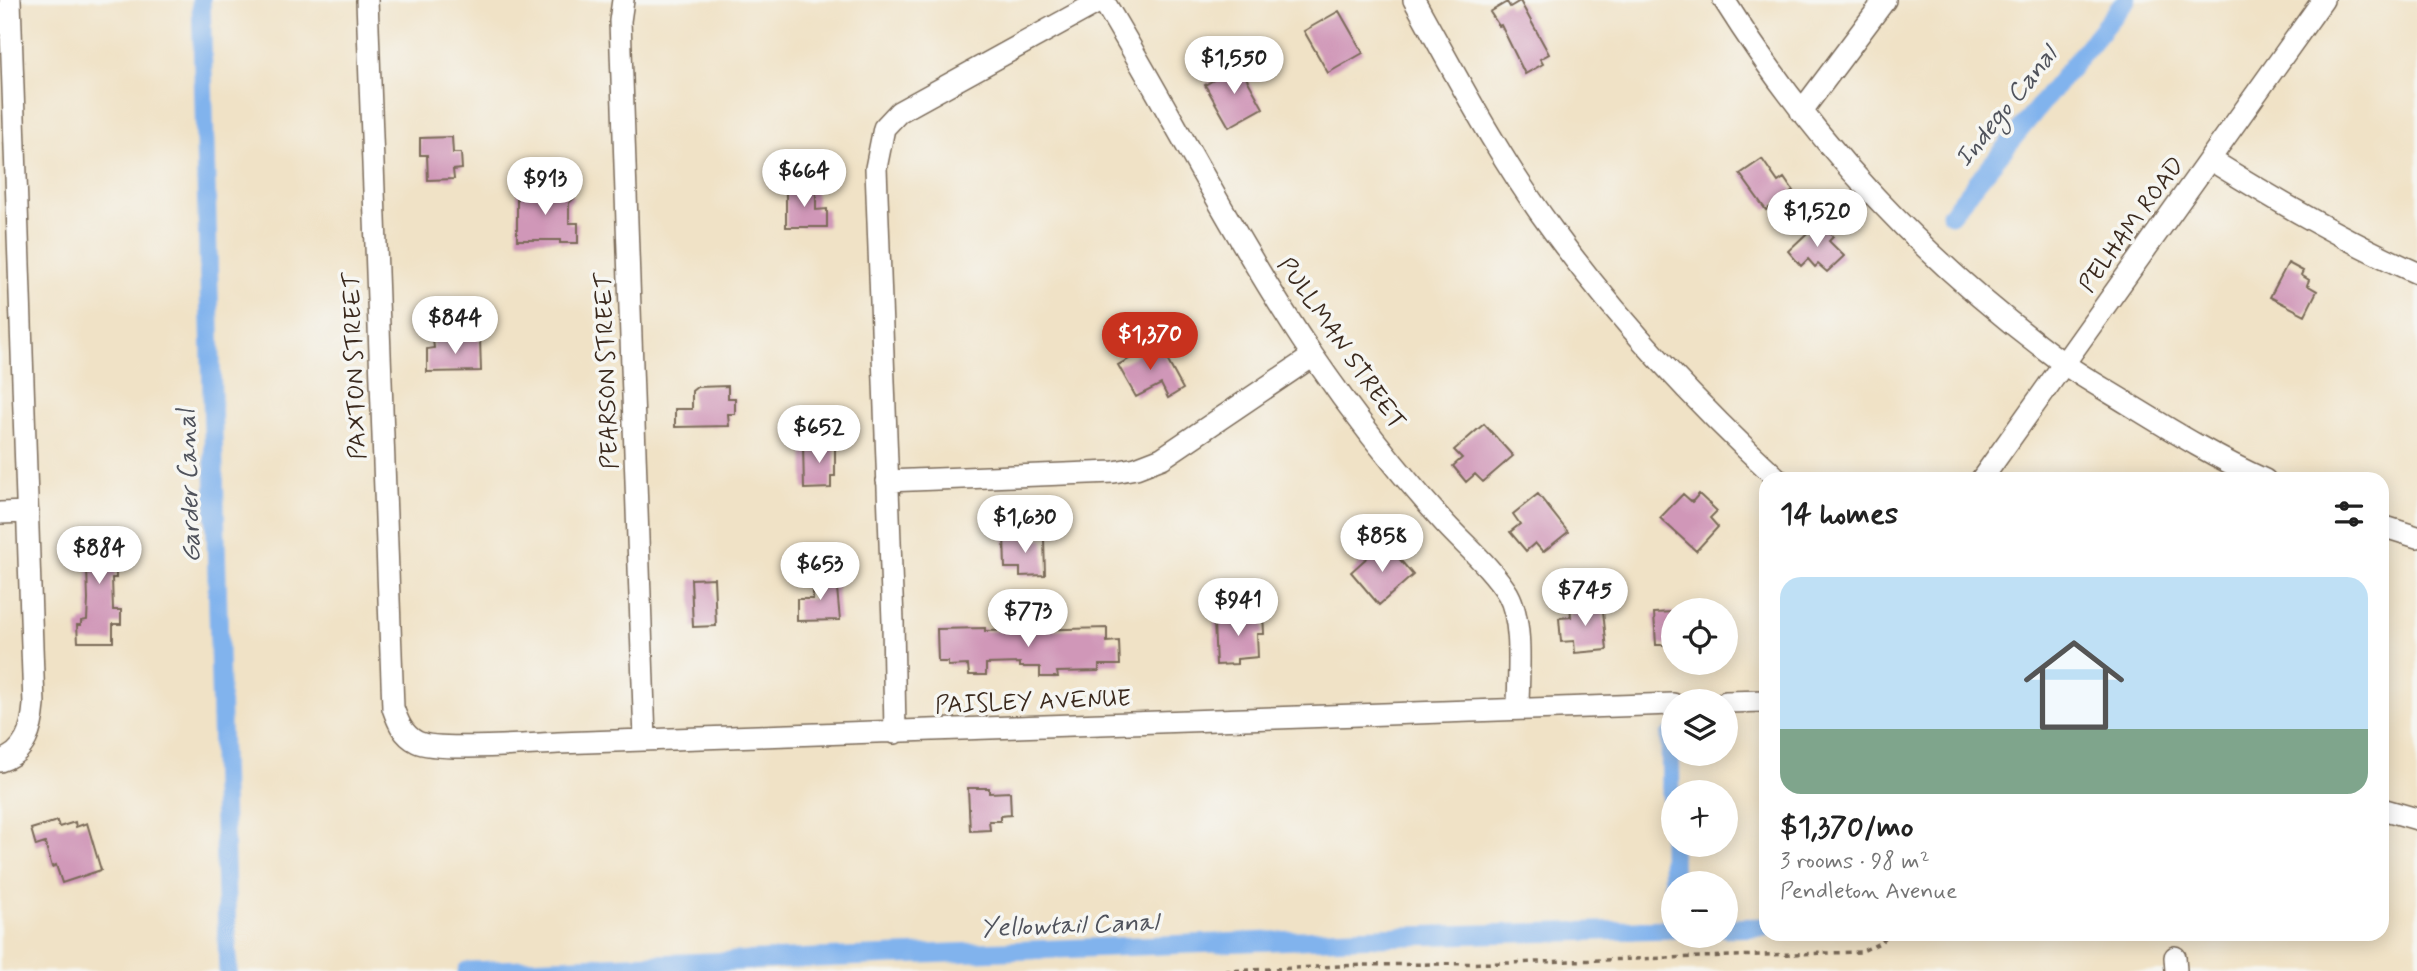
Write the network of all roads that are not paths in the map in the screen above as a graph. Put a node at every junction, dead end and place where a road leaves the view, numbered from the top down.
1 (367, 0) edge
2 (623, 0) edge
3 (1102, 0) edge
4 (1414, 0) edge
5 (1724, 0) edge
6 (1885, 0) edge
7 (2323, 0) edge
8 (7, 9) edge
9 (1801, 112) junction
10 (2211, 160) junction
11 (9, 262) edge
12 (2417, 273) edge
13 (1314, 356) junction
14 (2064, 363) junction
15 (1771, 472) edge
16 (1987, 472) edge
17 (2250, 472) edge
18 (887, 481) junction
19 (28, 512) junction
20 (0, 513) edge
21 (2389, 528) edge
22 (2417, 537) edge
23 (1759, 701) edge
24 (1738, 702) edge
25 (1661, 704) edge
26 (1518, 709) junction
27 (400, 728) joint
28 (895, 733) junction
29 (645, 740) junction
30 (0, 761) edge
31 (2389, 811) edge
32 (2417, 819) edge

1 - 27 street, PAXTON STREET
2 - 29 street, PEARSON STREET
3 - 13 street, PULLMAN STREET
3 - 18 street
4 - 15 street
5 - 9 street
6 - 9 street
7 - 10 street, PELHAM ROAD
8 - 11 street
9 - 14 street
10 - 12 street
10 - 14 street, PELHAM ROAD
11 - 19 street
13 - 18 street
13 - 26 street, PULLMAN STREET
14 - 16 street, PELHAM ROAD
14 - 17 street
18 - 28 street
19 - 20 street
19 - 30 street
21 - 22 street
23 - 24 street
25 - 26 street, PAISLEY AVENUE
26 - 28 street, PAISLEY AVENUE
27 - 29 street, PAISLEY AVENUE
28 - 29 street, PAISLEY AVENUE
31 - 32 street

